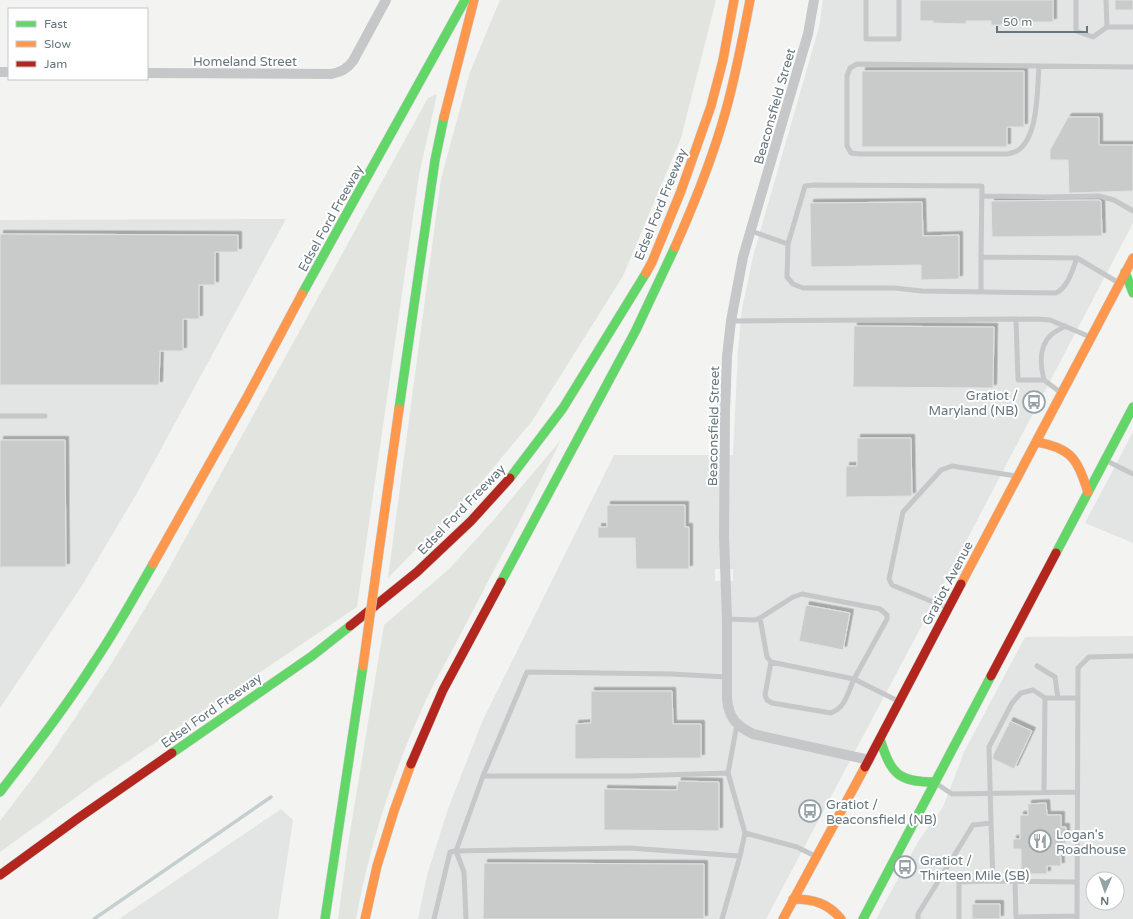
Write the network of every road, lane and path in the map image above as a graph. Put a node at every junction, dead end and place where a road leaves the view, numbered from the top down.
1 (386, 0) edge
2 (465, 0) edge
3 (474, 0) edge
4 (734, 0) edge
5 (750, 0) edge
6 (814, 0) edge
7 (866, 0) edge
8 (899, 0) edge
9 (1076, 0) edge
10 (1106, 0) edge
11 (1107, 27) junction
12 (1133, 28) edge
13 (1038, 66) junction
14 (1133, 67) edge
15 (148, 73) edge
16 (982, 196) junction
17 (1133, 211) edge
18 (751, 231) junction
19 (788, 244) junction
20 (981, 257) junction
21 (1077, 258) junction
22 (1133, 258) edge
23 (1125, 272) junction
24 (1120, 283) junction
25 (981, 292) junction
26 (1133, 293) edge
27 (1016, 319) junction
28 (731, 321) junction
29 (1065, 326) junction
30 (1091, 337) junction
31 (1044, 380) junction
32 (1062, 394) junction
33 (1132, 412) edge
34 (0, 416) edge
35 (45, 416) dead end
36 (1036, 442) junction
37 (1105, 460) junction
38 (1133, 474) edge
39 (1018, 476) junction
40 (1088, 492) junction
41 (948, 608) junction
42 (760, 618) junction
43 (728, 619) junction
44 (1133, 656) edge
45 (771, 662) junction
46 (1037, 666) dead end
47 (727, 676) junction
48 (854, 679) junction
49 (1045, 698) junction
50 (1058, 698) junction
51 (1078, 698) junction
52 (899, 702) junction
53 (737, 724) junction
54 (880, 739) junction
55 (869, 760) junction
56 (728, 773) junction
57 (483, 776) junction
58 (934, 782) junction
59 (0, 792) edge
60 (1044, 792) junction
61 (1077, 792) junction
62 (991, 793) junction
63 (991, 823) junction
64 (745, 832) junction
65 (456, 851) junction
66 (740, 856) junction
67 (816, 856) junction
68 (0, 874) edge
69 (993, 881) junction
70 (1015, 881) junction
71 (1077, 882) junction
72 (793, 899) junction
73 (1077, 917) edge
74 (325, 919) edge
75 (365, 919) edge
76 (434, 919) edge
77 (466, 919) edge
78 (722, 919) edge
79 (783, 919) edge
80 (841, 919) edge
81 (863, 919) edge
82 (918, 919) edge
83 (959, 919) edge

1 - 15 street, Homeland Street
2 - 59 main road, Edsel Ford Freeway
3 - 74 main road, bridge
4 - 68 main road, Edsel Ford Freeway
5 - 75 main road
6 - 18 street, Beaconsfield Street
7 - 8 lane
9 - 11 lane
10 - 11 lane
11 - 12 lane
13 - 13 lane
13 - 14 lane
16 - 17 lane
16 - 19 lane
16 - 20 lane
18 - 19 lane
18 - 28 street, Beaconsfield Street
19 - 25 lane
20 - 21 lane
20 - 25 lane
21 - 24 lane
21 - 25 lane
22 - 23 main road, Gratiot Avenue
23 - 24 main road, Gratiot Avenue
23 - 26 main road
24 - 30 main road, Gratiot Avenue
27 - 28 lane
27 - 29 lane
27 - 31 lane
28 - 43 street, Beaconsfield Street
29 - 30 lane
29 - 31 lane
30 - 32 main road, Gratiot Avenue
31 - 32 lane
32 - 36 main road, Gratiot Avenue
33 - 37 main road
34 - 35 lane
36 - 39 main road, Gratiot Avenue
36 - 40 main road
37 - 38 lane
37 - 40 main road
39 - 41 main road, Gratiot Avenue
39 - 41 lane
40 - 58 main road
41 - 52 main road, Gratiot Avenue
42 - 43 lane
42 - 45 lane
42 - 48 lane
43 - 47 street, Beaconsfield Street
44 - 51 lane
45 - 48 lane
45 - 48 lane
46 - 50 lane
47 - 53 street, Beaconsfield Street
47 - 57 lane
48 - 52 lane
49 - 50 lane
49 - 60 lane
49 - 62 lane
50 - 51 lane
51 - 61 lane
52 - 54 main road, Gratiot Avenue
53 - 55 street
53 - 56 lane
54 - 55 main road, Gratiot Avenue
54 - 58 main road
55 - 67 main road, Gratiot Avenue
56 - 57 lane
56 - 64 lane
57 - 65 lane
58 - 62 lane
58 - 81 main road
60 - 61 lane
60 - 62 lane
61 - 71 lane
62 - 63 lane
63 - 69 lane
63 - 82 lane
64 - 66 lane
64 - 67 lane
65 - 66 lane
65 - 76 lane
65 - 77 lane
66 - 78 lane
67 - 72 main road, Gratiot Avenue
69 - 70 lane
69 - 83 lane
70 - 71 lane
70 - 73 lane
71 - 73 lane
72 - 79 main road, Gratiot Avenue
72 - 80 main road

